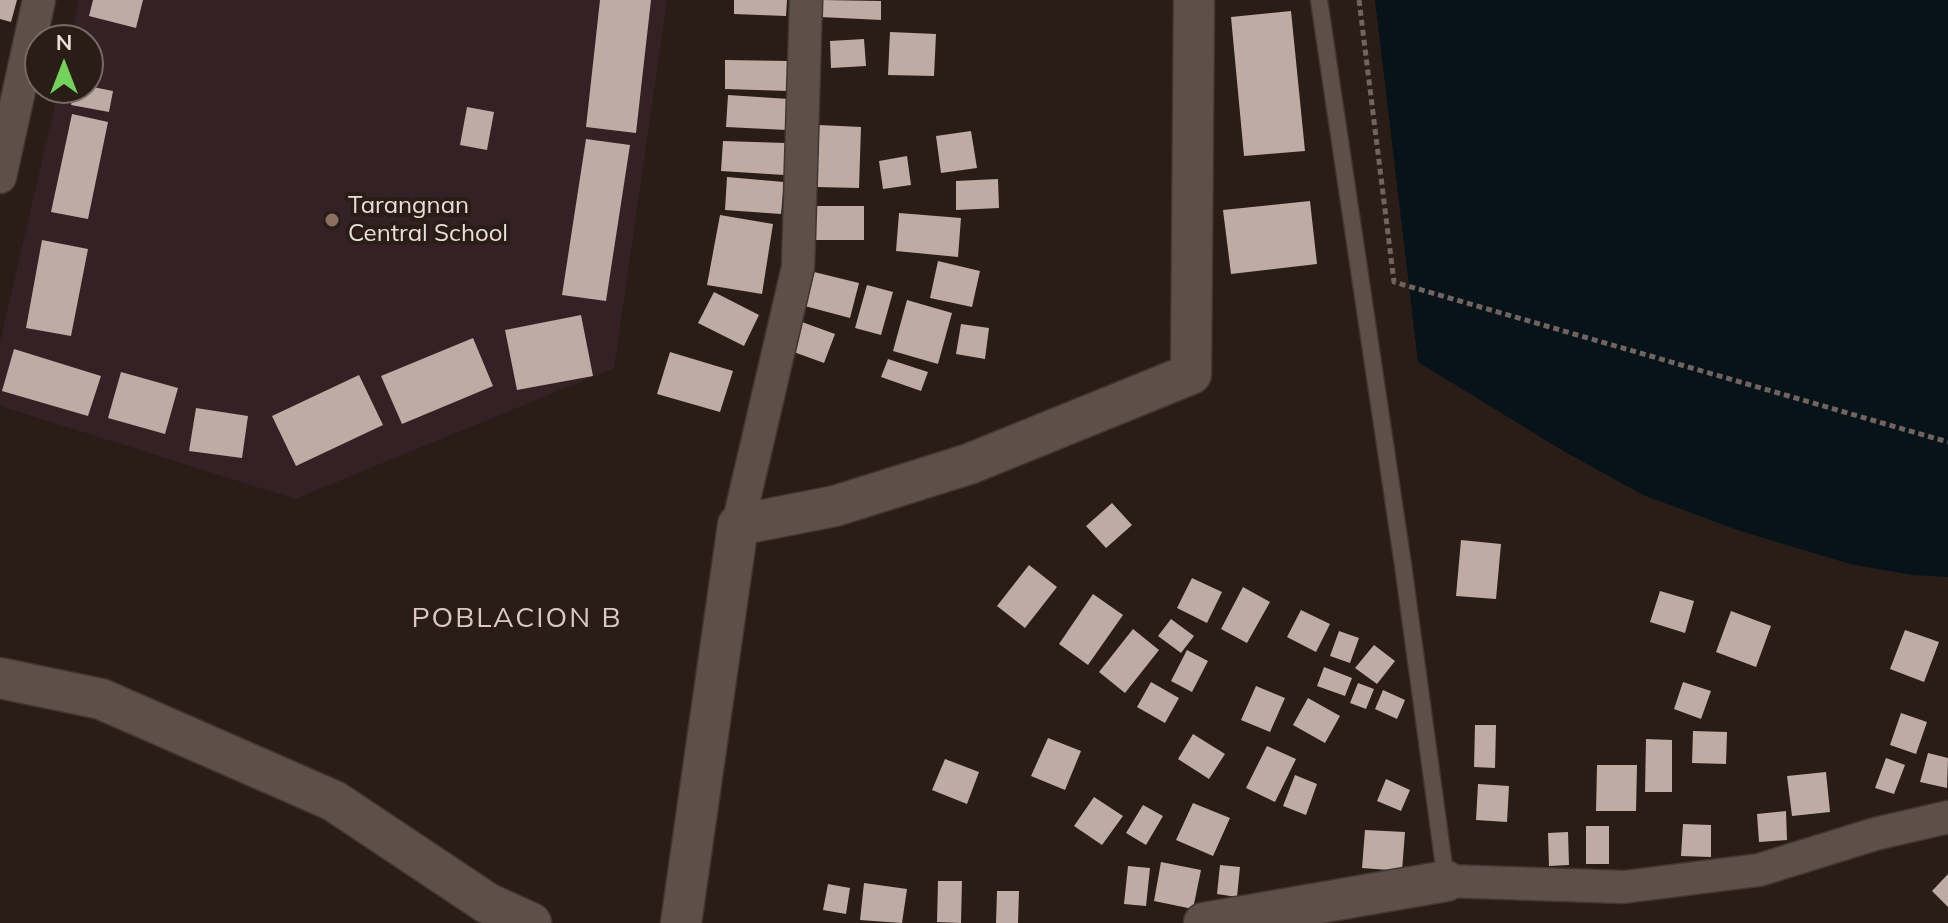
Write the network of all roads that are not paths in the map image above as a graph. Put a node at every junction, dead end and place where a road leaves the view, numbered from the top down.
1 (39, 0) edge
2 (806, 0) edge
3 (1194, 0) edge
4 (1319, 0) edge
5 (14, 49) edge
6 (0, 177) edge
7 (738, 525) junction
8 (0, 678) edge
9 (1948, 817) edge
10 (1446, 881) junction
11 (531, 923) edge
12 (681, 923) edge
13 (1204, 923) edge

1 - 5 street
2 - 7 street
3 - 7 street
4 - 10 lane
5 - 6 street
7 - 12 street
8 - 11 street
9 - 10 street
10 - 13 street

